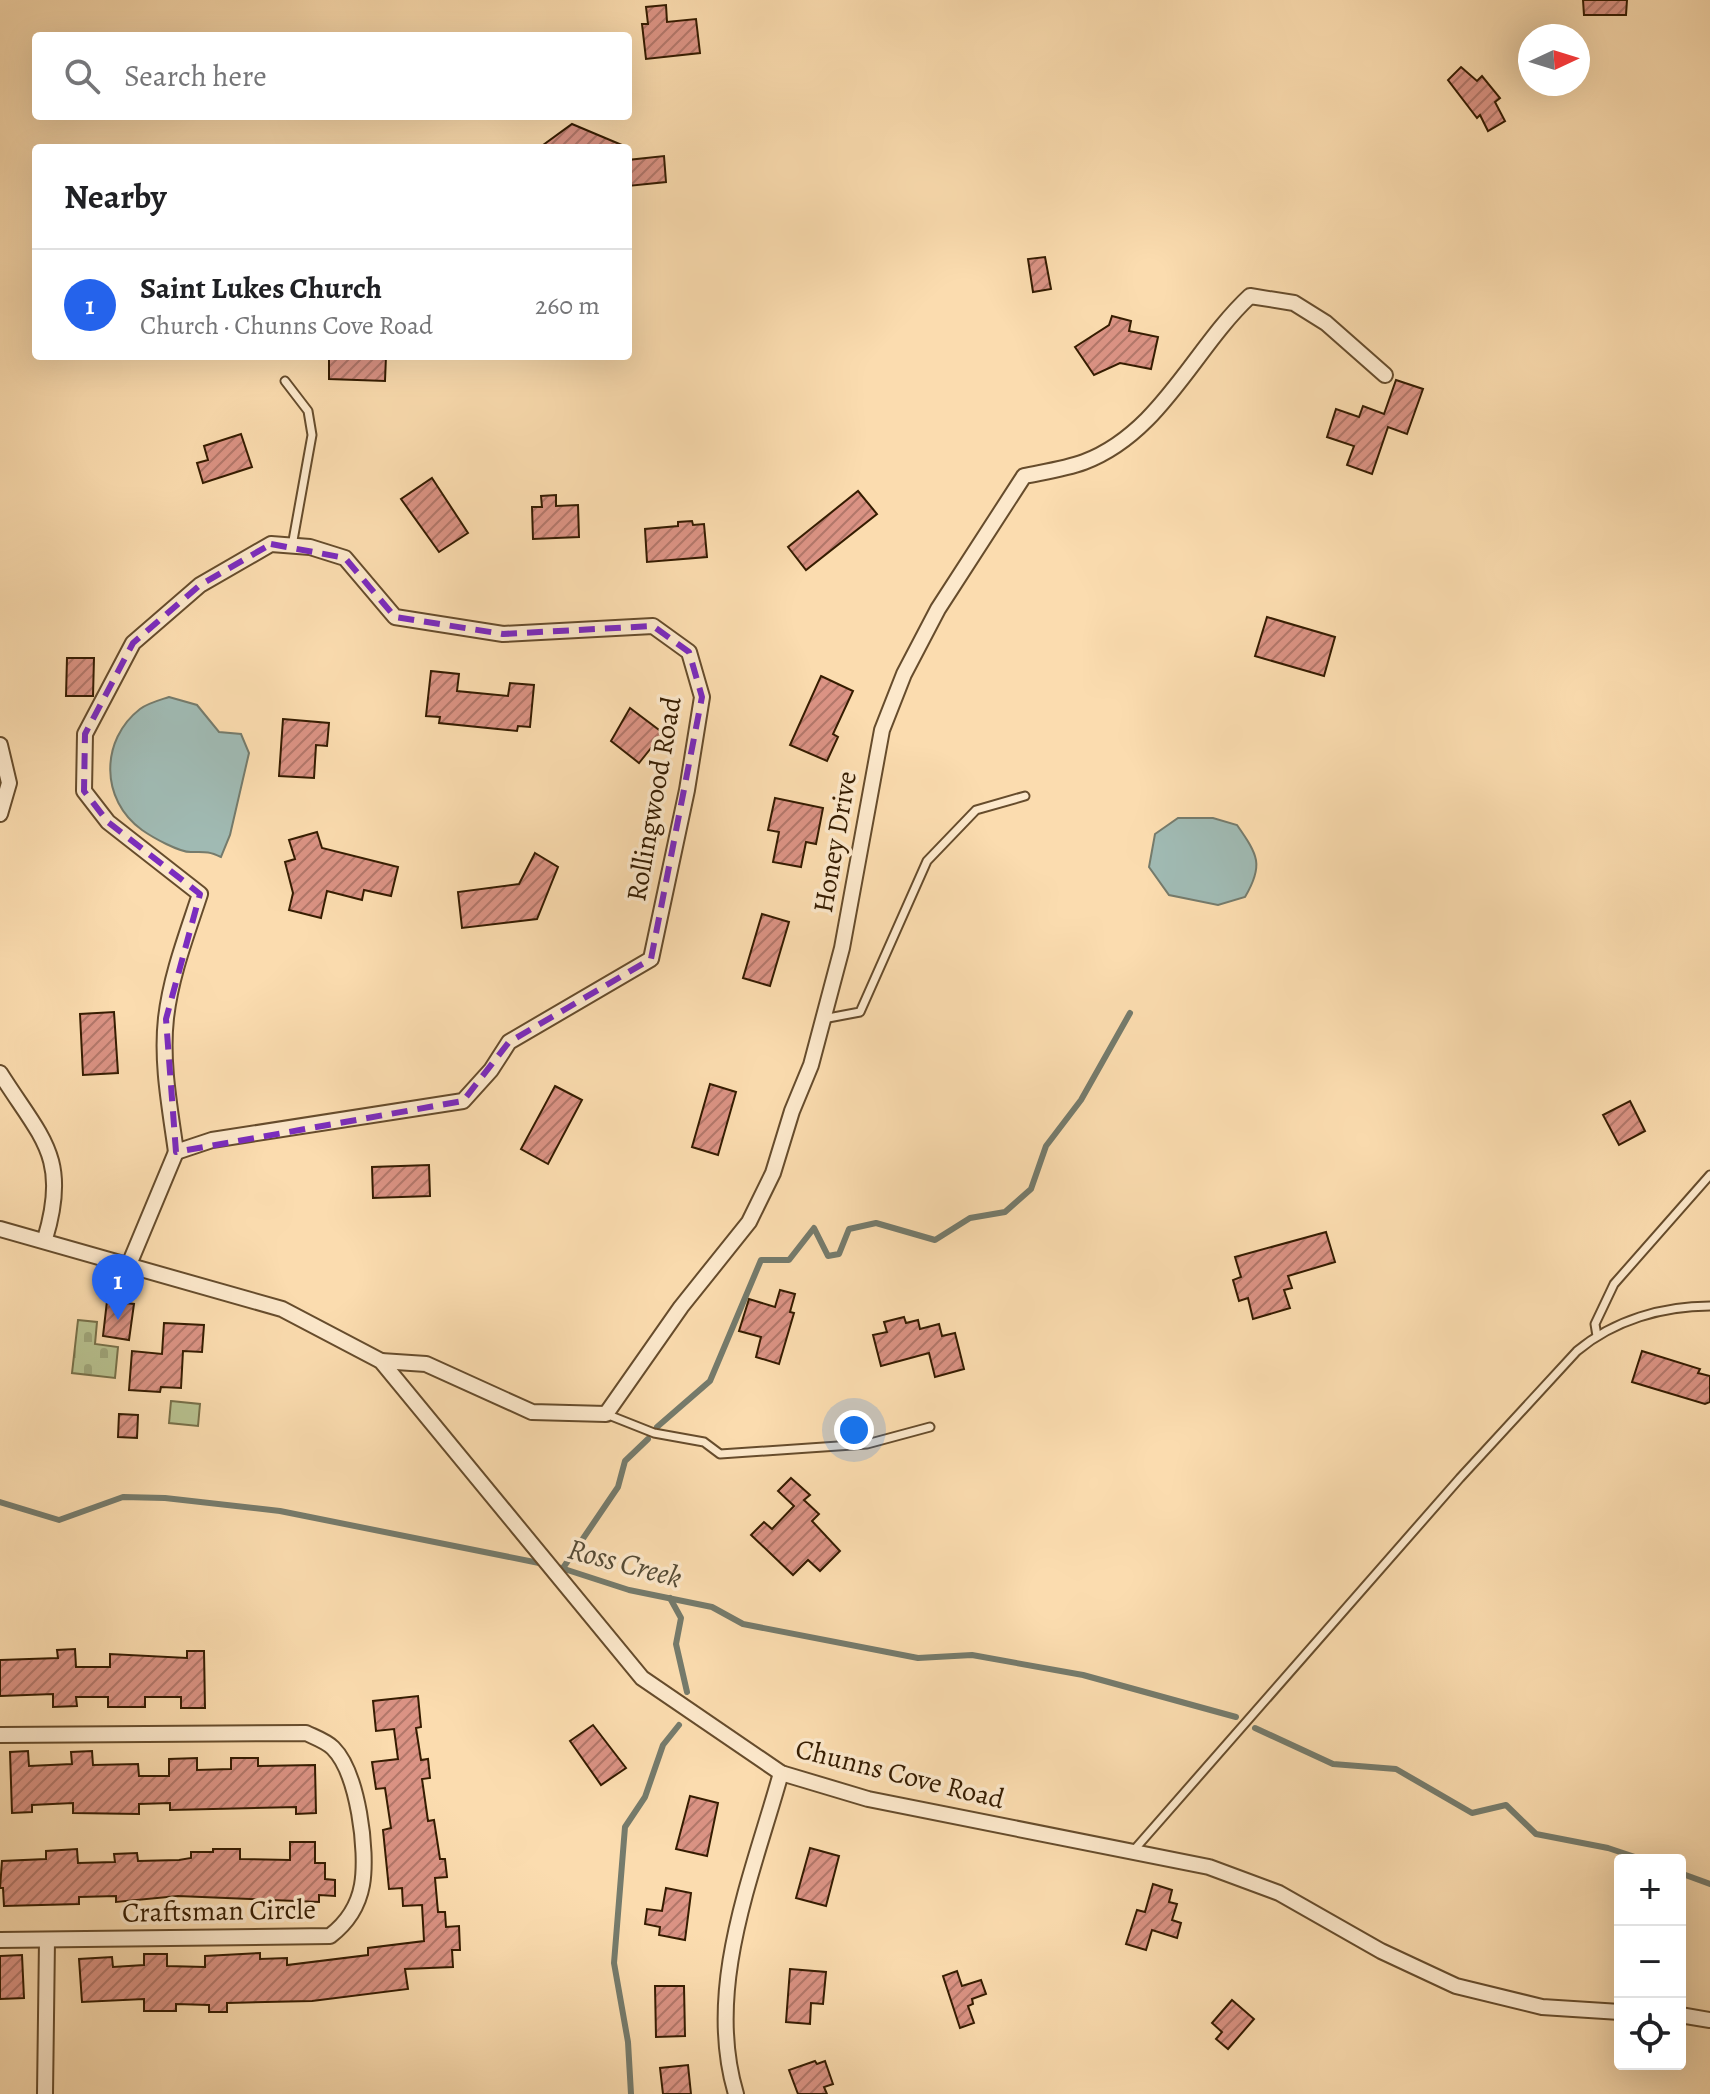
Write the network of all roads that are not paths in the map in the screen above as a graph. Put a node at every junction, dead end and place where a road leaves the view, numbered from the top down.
1 (1385, 375) dead end
2 (285, 381) dead end
3 (292, 546) junction
4 (0, 745) edge
5 (1025, 796) dead end
6 (0, 814) edge
7 (823, 1019) junction
8 (0, 1073) edge
9 (176, 1152) junction
10 (1710, 1175) edge
11 (0, 1229) edge
12 (45, 1239) junction
13 (128, 1267) junction
14 (1710, 1306) edge
15 (1597, 1336) junction
16 (381, 1361) junction
17 (606, 1414) junction
18 (930, 1427) dead end
19 (0, 1735) edge
20 (781, 1773) junction
21 (1132, 1852) junction
22 (0, 1940) edge
23 (47, 1940) junction
24 (1614, 2012) edge
25 (1686, 2016) edge
26 (1710, 2020) edge
27 (45, 2094) edge
28 (736, 2094) edge

1 - 7 street, Honey Drive
2 - 3 lane
3 - 9 street, Rollingwood Road
3 - 9 street, Rollingwood Road
4 - 6 street
5 - 7 lane
7 - 17 street, Honey Drive
8 - 12 street
9 - 13 street
10 - 15 lane
11 - 12 street, Chunns Cove Road
12 - 13 street, Chunns Cove Road
13 - 16 street, Chunns Cove Road
14 - 15 lane
15 - 21 lane
16 - 17 street
16 - 20 street, Chunns Cove Road
17 - 18 lane
19 - 23 street, Craftsman Circle
20 - 21 street, Chunns Cove Road
20 - 28 street
21 - 24 street, Chunns Cove Road
22 - 23 street, Craftsman Circle
23 - 27 street
25 - 26 street

